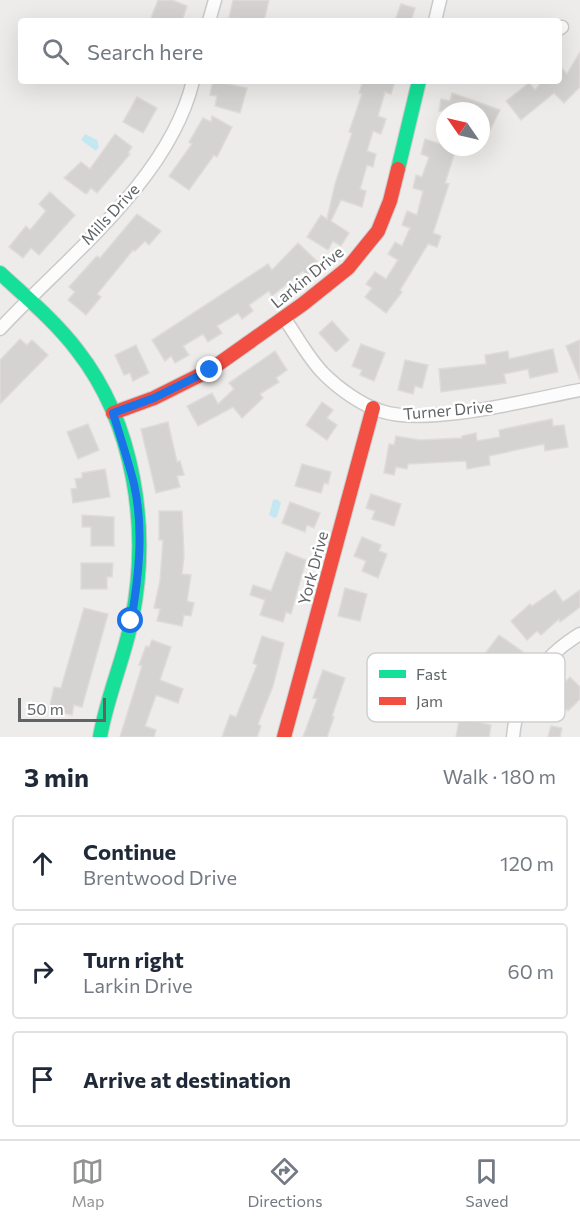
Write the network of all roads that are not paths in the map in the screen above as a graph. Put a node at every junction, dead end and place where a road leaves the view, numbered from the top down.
1 (215, 0) edge
2 (440, 0) edge
3 (210, 18) edge
4 (436, 18) edge
5 (192, 84) edge
6 (418, 84) edge
7 (0, 273) edge
8 (28, 299) junction
9 (284, 318) junction
10 (0, 329) edge
11 (580, 390) edge
12 (373, 408) junction
13 (113, 413) junction
14 (580, 634) edge
15 (553, 653) edge
16 (516, 722) edge
17 (100, 737) edge
18 (284, 737) edge
19 (513, 737) edge

1 - 3 street
2 - 4 street
5 - 8 street, Mills Drive
6 - 9 street, Larkin Drive
7 - 8 street
8 - 10 street, Mills Drive
8 - 13 street
9 - 12 street, Turner Drive
9 - 13 street, Larkin Drive
11 - 12 street, Turner Drive
12 - 18 street, York Drive
13 - 17 street
14 - 15 street
16 - 19 street

